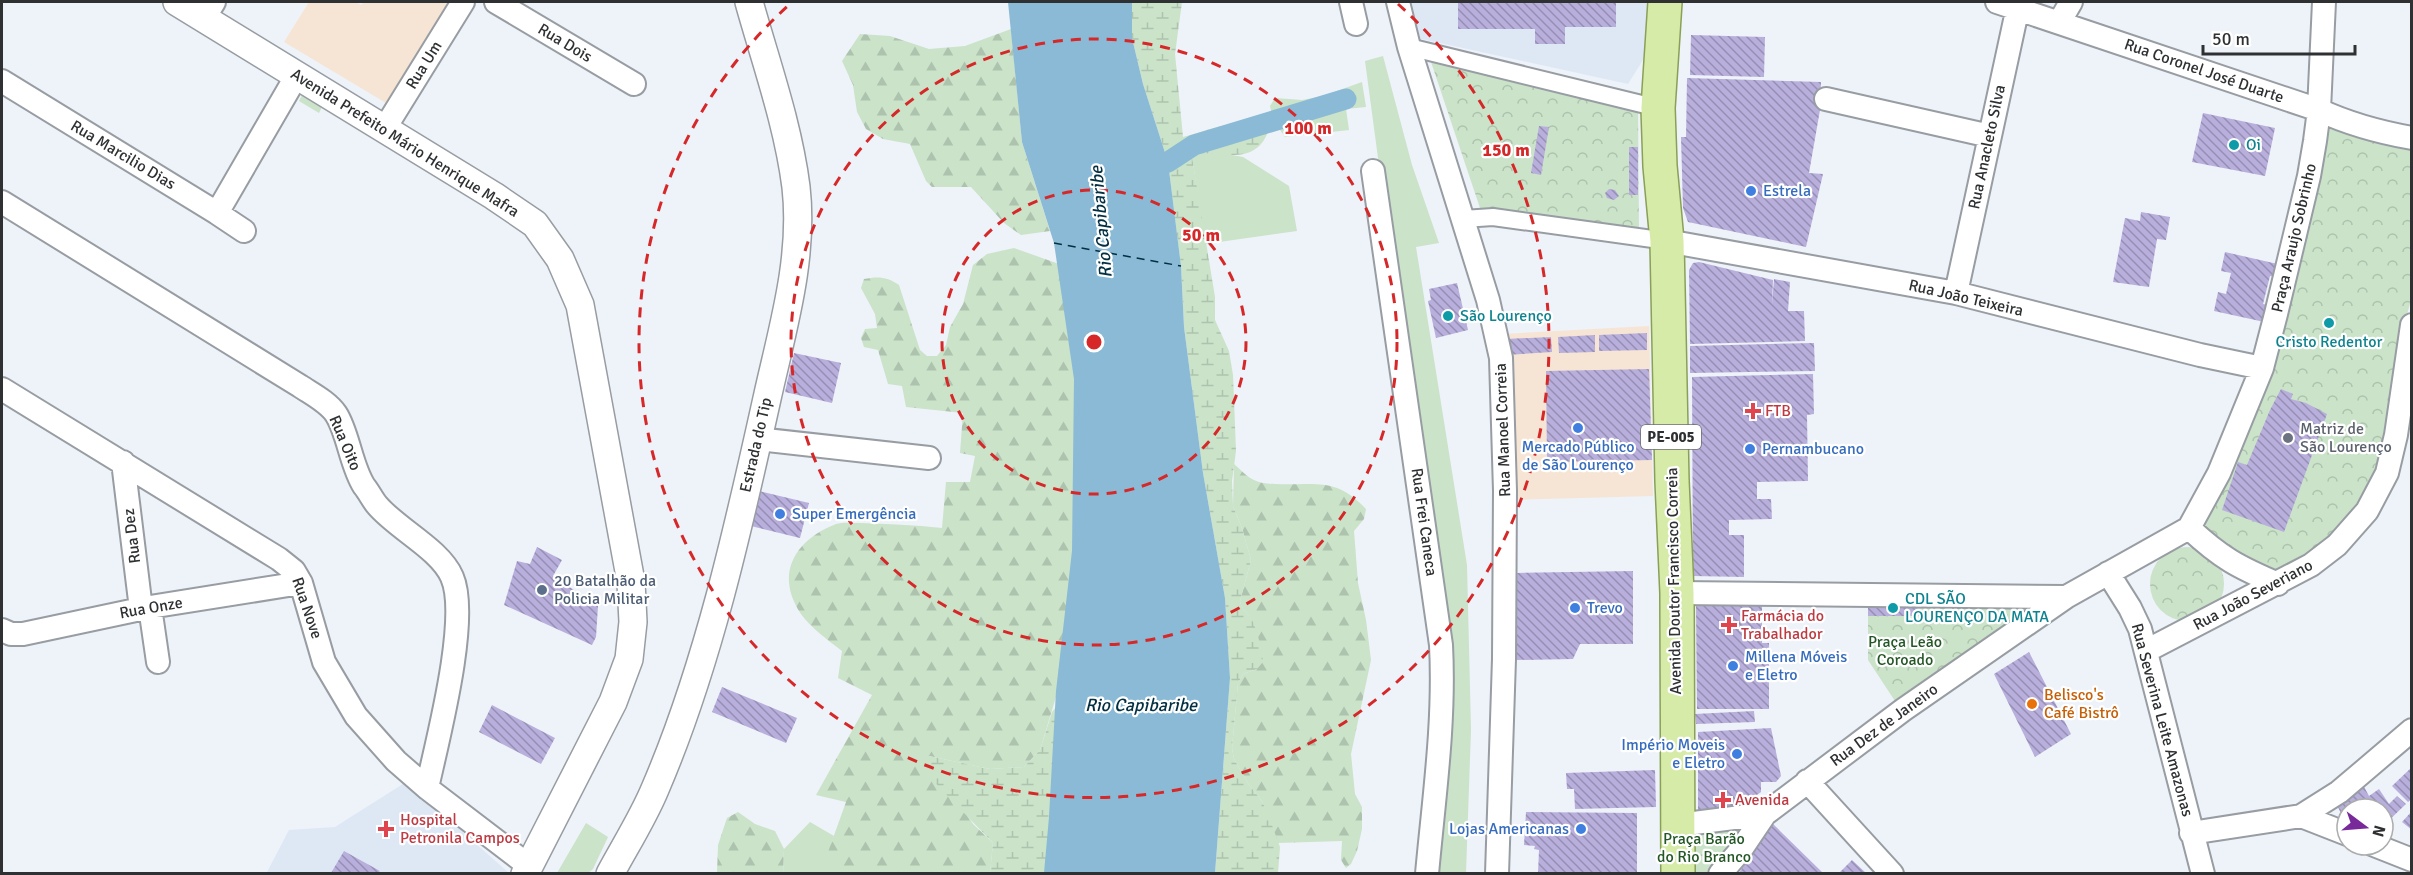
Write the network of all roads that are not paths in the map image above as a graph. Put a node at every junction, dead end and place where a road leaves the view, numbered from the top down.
1 (177, 2) edge
2 (463, 2) edge
3 (496, 2) edge
4 (749, 2) edge
5 (1351, 2) edge
6 (1398, 2) edge
7 (1665, 2) edge
8 (2072, 2) edge
9 (2324, 2) edge
10 (2011, 4) edge
11 (209, 10) edge
12 (2060, 21) junction
13 (1356, 24) dead end
14 (1409, 46) junction
15 (297, 75) junction
16 (2, 81) edge
17 (634, 84) dead end
18 (1826, 99) dead end
19 (1658, 108) junction
20 (2319, 110) junction
21 (385, 128) junction
22 (1990, 135) junction
23 (2412, 138) edge
24 (1373, 171) dead end
25 (2, 202) edge
26 (218, 213) junction
27 (1463, 219) junction
28 (244, 231) dead end
29 (1667, 241) junction
30 (1956, 293) junction
31 (2412, 326) edge
32 (2263, 366) junction
33 (2, 389) edge
34 (758, 439) junction
35 (929, 458) dead end
36 (123, 462) junction
37 (2189, 528) junction
38 (2108, 573) junction
39 (301, 583) junction
40 (2278, 584) junction
41 (1677, 592) junction
42 (2066, 597) junction
43 (145, 608) junction
44 (2, 630) edge
45 (2146, 651) junction
46 (158, 662) dead end
47 (2412, 730) edge
48 (1807, 781) junction
49 (427, 788) junction
50 (1765, 814) junction
51 (2301, 816) junction
52 (1678, 825) junction
53 (2335, 829) edge
54 (2192, 833) junction
55 (2395, 853) edge
56 (2412, 860) edge
57 (527, 870) edge
58 (610, 873) edge
59 (1427, 873) edge
60 (1497, 873) edge
61 (1678, 873) edge
62 (1720, 873) edge
63 (1892, 873) edge
64 (2202, 873) edge

1 - 11 street, Avenida Prefeito Mário Henrique Mafra
2 - 21 street, Rua Um
3 - 17 street, Rua Dois
4 - 34 street, Estrada do Tip
5 - 13 street
6 - 14 street, Rua Manoel Correia
7 - 19 main road, Avenida Doutor Francisco Correia / PE-005
8 - 12 street
9 - 20 street, Praça Araujo Sobrinho
10 - 12 street, Rua Coronel José Duarte
10 - 22 street, Rua Anacleto Silva
11 - 15 street, Avenida Prefeito Mário Henrique Mafra
12 - 20 street, Rua Coronel José Duarte
14 - 19 street
14 - 27 street, Rua Manoel Correia
15 - 21 street, Avenida Prefeito Mário Henrique Mafra
15 - 26 street
16 - 26 street, Rua Marcilio Dias
18 - 22 street
19 - 29 main road, Avenida Doutor Francisco Correia / PE-005
20 - 23 street, Rua Coronel José Duarte
20 - 32 street, Praça Araujo Sobrinho
21 - 57 street, Avenida Prefeito Mário Henrique Mafra
22 - 30 street, Rua Anacleto Silva
24 - 59 street, Rua Frei Caneca
25 - 49 street, Rua Oito
26 - 28 street, Rua Marcilio Dias
27 - 29 street
27 - 60 street, Rua Manoel Correia
29 - 30 street, Rua João Teixeira
29 - 41 main road, Avenida Doutor Francisco Correia / PE-005
30 - 32 street, Rua João Teixeira
31 - 40 street, Rua João Severiano
32 - 37 street, Praça Araujo Sobrinho
33 - 36 street, Rua Nove
34 - 35 street
34 - 58 street, Estrada do Tip
36 - 39 street, Rua Nove
36 - 43 street, Rua Dez
37 - 38 street, Rua Dez de Janeiro
37 - 40 street
38 - 42 street, Rua Dez de Janeiro
38 - 45 street, Rua Severina Leite Amazonas
39 - 43 street, Rua Onze
39 - 49 street, Rua Nove
40 - 45 street, Rua João Severiano
41 - 42 street
41 - 52 main road, Avenida Doutor Francisco Correia / PE-005
42 - 48 street, Rua Dez de Janeiro
43 - 44 street, Rua Onze
43 - 46 street, Rua Dez
45 - 54 street, Rua Severina Leite Amazonas
47 - 51 street
48 - 50 street, Rua Dez de Janeiro
48 - 63 street
49 - 57 street, Rua Nove
50 - 52 street
50 - 62 street, Rua Dez de Janeiro
51 - 53 street
51 - 54 street
52 - 61 main road, Avenida Doutor Francisco Correia / PE-005
54 - 64 street, Rua Severina Leite Amazonas
55 - 56 street

